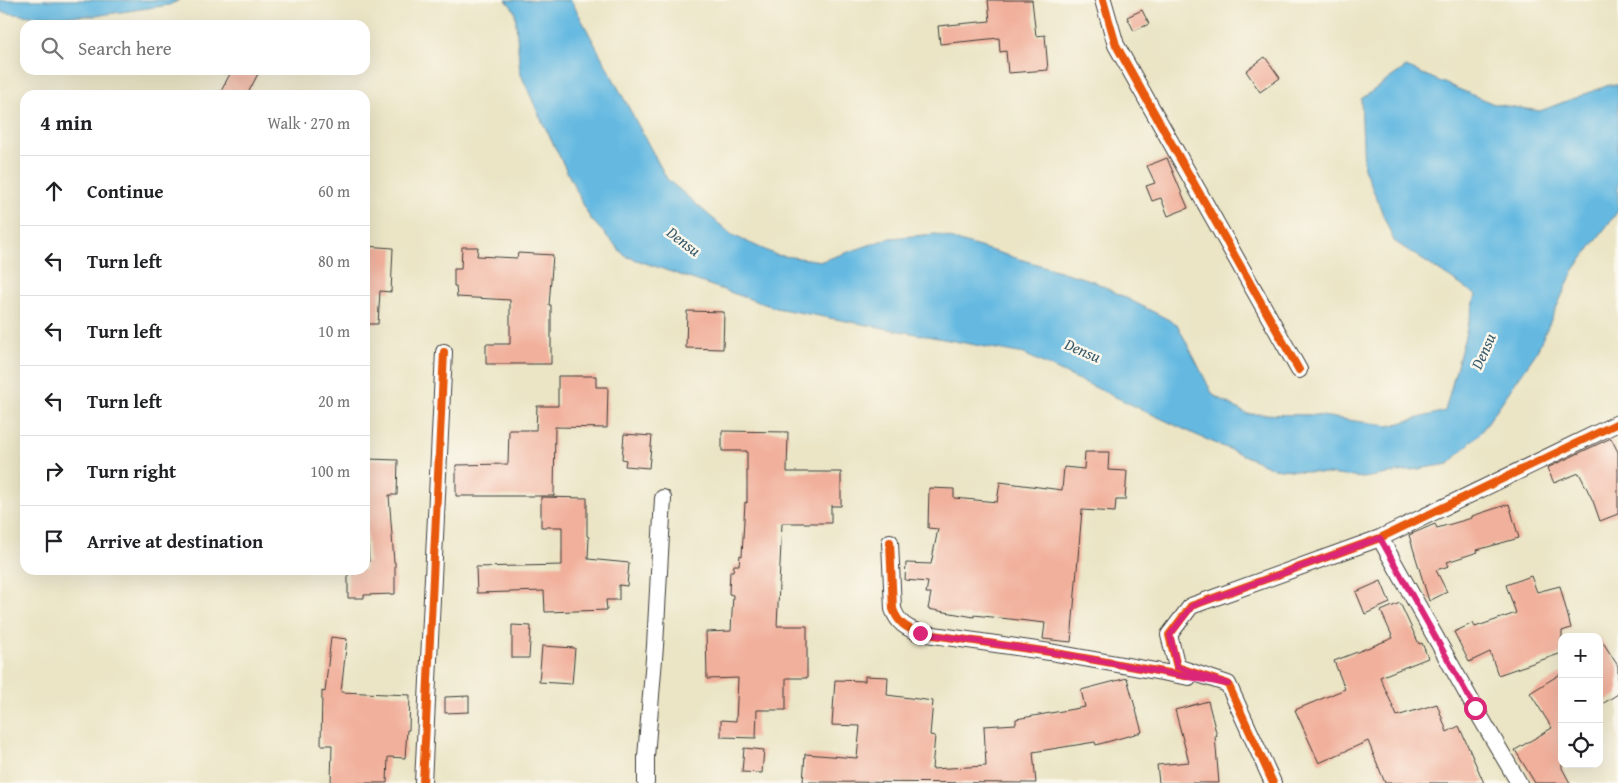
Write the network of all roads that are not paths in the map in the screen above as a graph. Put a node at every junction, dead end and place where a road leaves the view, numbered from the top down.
1 (1102, 0) edge
2 (444, 352) dead end
3 (1299, 370) dead end
4 (1618, 423) edge
5 (663, 498) dead end
6 (1380, 538) junction
7 (890, 542) dead end
8 (1228, 684) junction
9 (423, 783) edge
10 (646, 783) edge
11 (1273, 783) edge
12 (1518, 783) edge

1 - 3 street
2 - 9 street
4 - 6 street
5 - 10 street
6 - 8 street
6 - 12 street
7 - 8 street
8 - 11 street

